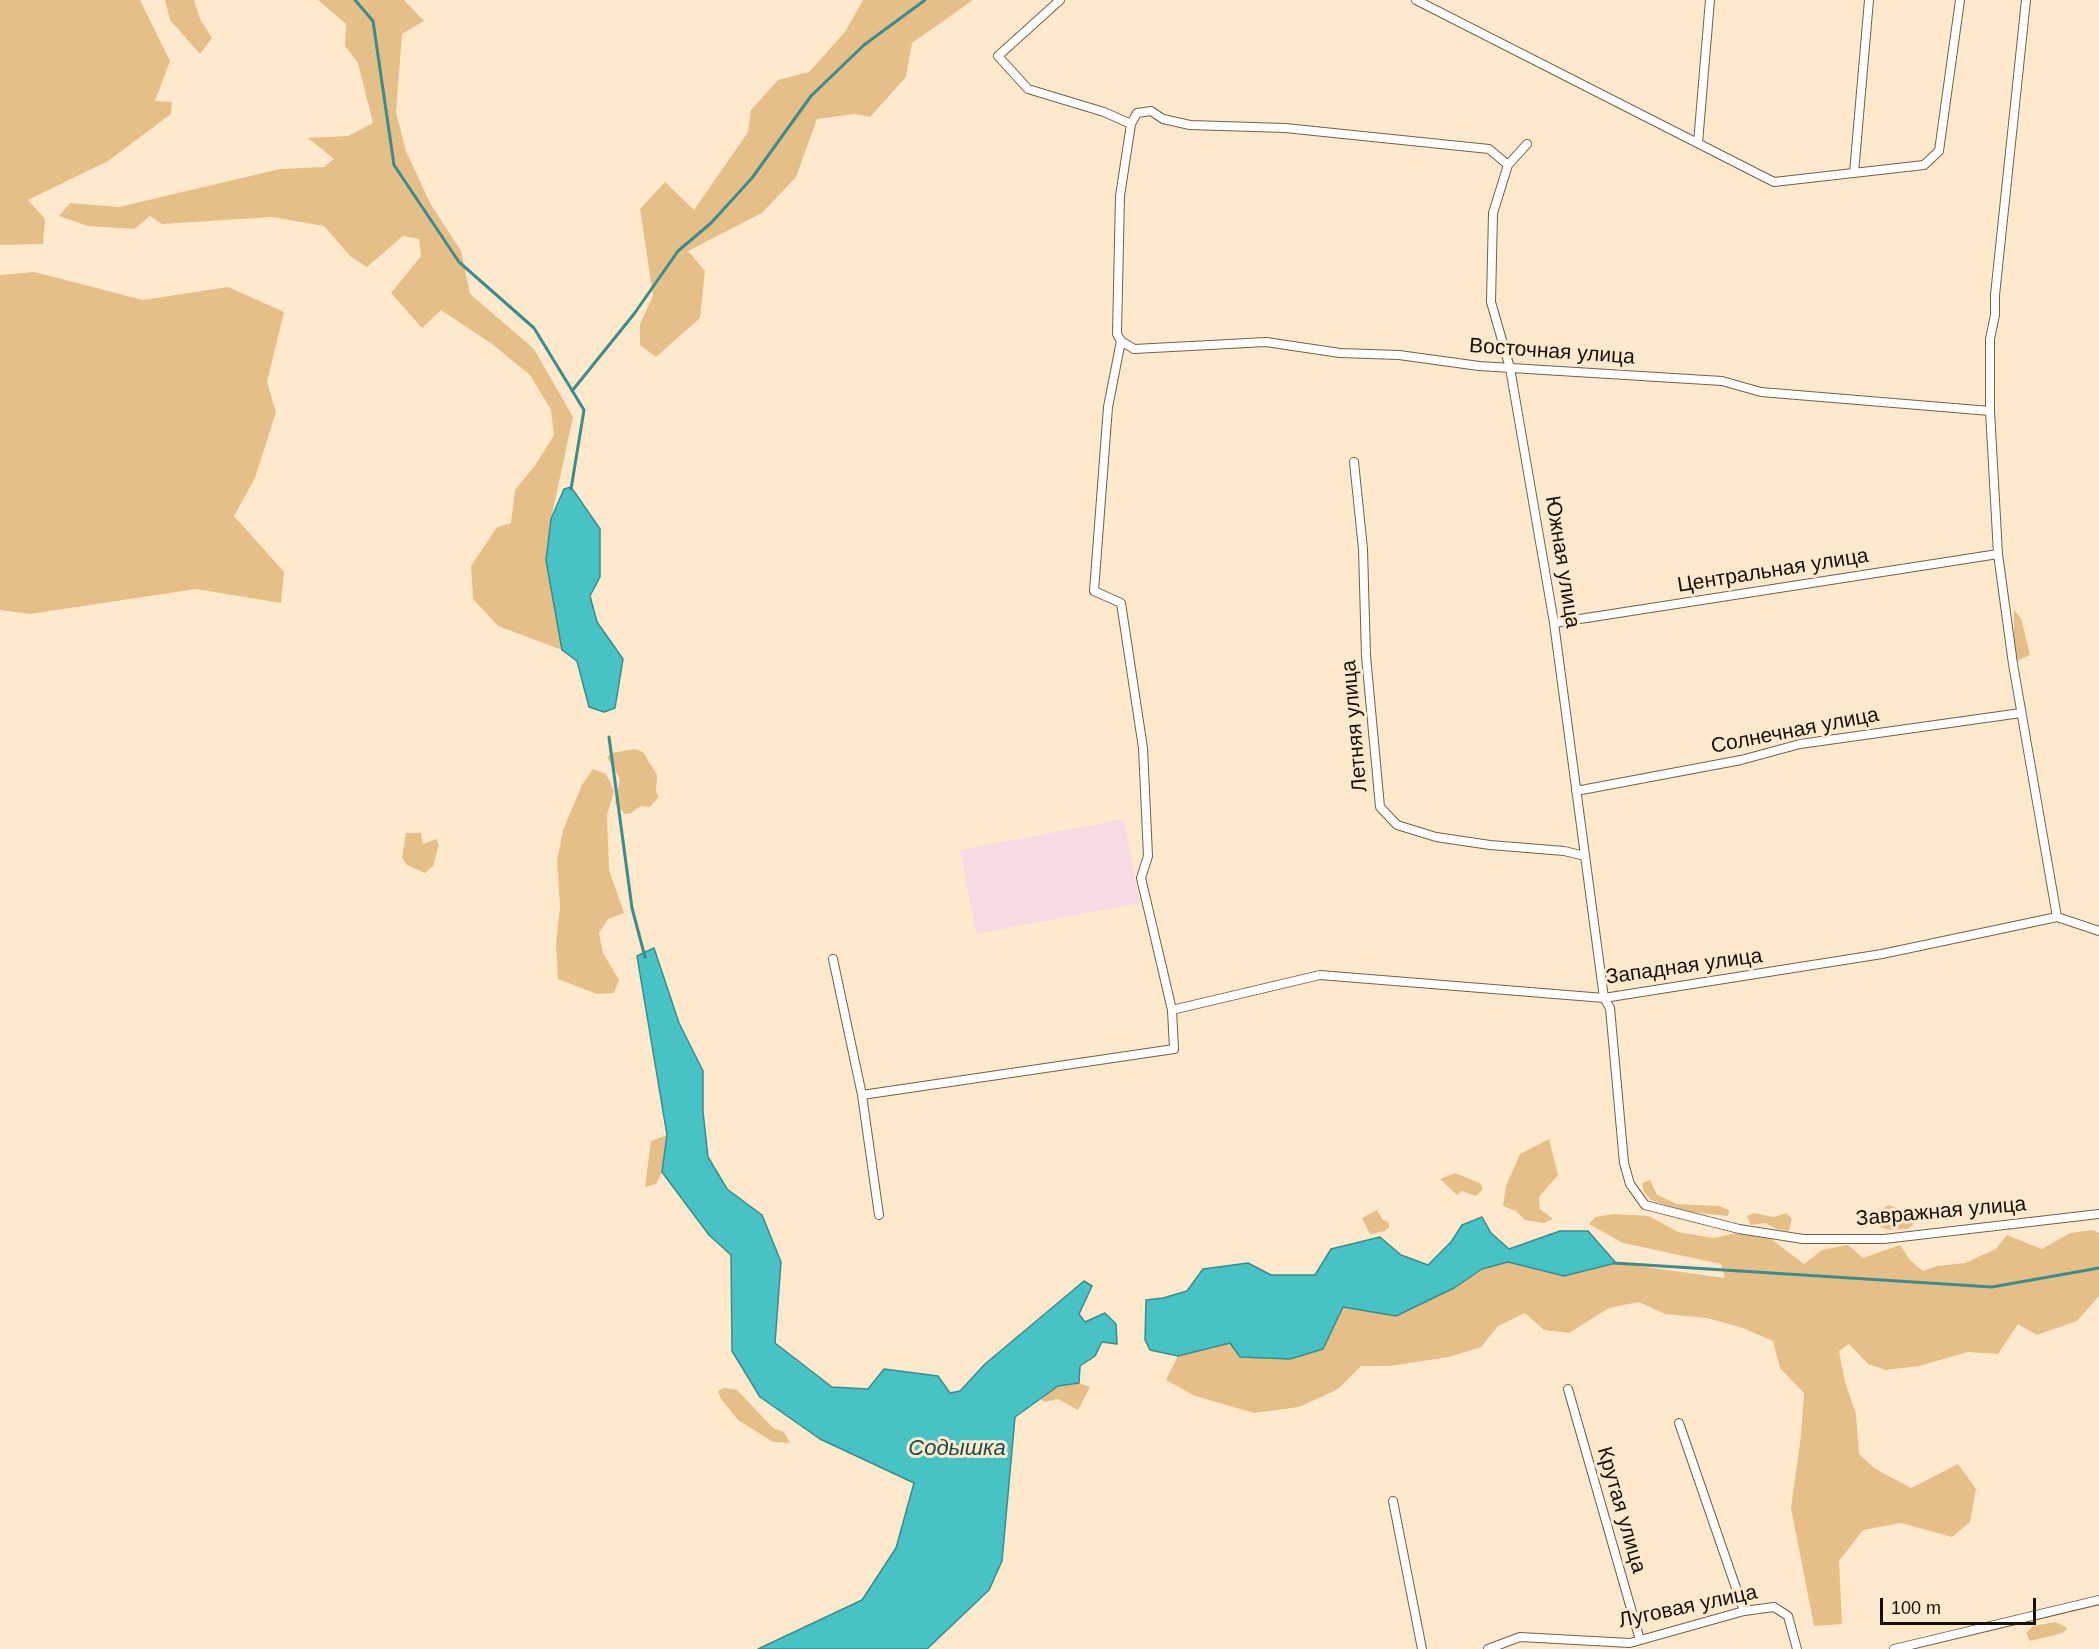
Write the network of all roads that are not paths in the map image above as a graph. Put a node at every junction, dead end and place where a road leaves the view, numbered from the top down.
1 (1060, 0) edge
2 (1416, 0) edge
3 (1710, 0) edge
4 (1869, 0) edge
5 (1960, 0) edge
6 (2026, 0) edge
7 (1131, 124) junction
8 (1698, 143) junction
9 (1527, 144) dead end
10 (1508, 165) junction
11 (1854, 173) junction
12 (1119, 338) junction
13 (1510, 368) junction
14 (1990, 411) junction
15 (1353, 462) dead end
16 (1998, 554) junction
17 (1554, 623) junction
18 (2021, 713) junction
19 (1576, 791) junction
20 (1585, 856) junction
21 (2057, 917) junction
22 (2099, 931) edge
23 (833, 959) dead end
24 (1604, 998) junction
25 (1172, 1010) junction
26 (862, 1095) junction
27 (2099, 1214) edge
28 (879, 1215) dead end
29 (1568, 1389) dead end
30 (1679, 1424) dead end
31 (1393, 1501) dead end
32 (2099, 1600) edge
33 (1744, 1611) junction
34 (1640, 1640) junction
35 (1422, 1649) edge
36 (1488, 1649) edge
37 (1797, 1649) edge
38 (1894, 1649) edge

1 - 7 street
2 - 8 street
3 - 8 street
4 - 11 street
5 - 11 street
6 - 14 street
7 - 10 street
7 - 12 street
8 - 11 street
9 - 10 street, Южная улица
10 - 13 street, Южная улица
12 - 13 street, Восточная улица
12 - 25 street
13 - 14 street, Восточная улица
13 - 17 street, Южная улица
14 - 16 street
15 - 20 street, Летняя улица
16 - 17 street, Центральная улица
16 - 18 street
17 - 19 street, Южная улица
18 - 19 street, Солнечная улица
18 - 21 street
19 - 20 street, Южная улица
20 - 24 street, Южная улица
21 - 22 street
21 - 24 street, Западная улица
23 - 26 street
24 - 25 street, Западная улица
24 - 27 street, Завражная улица
25 - 26 street
26 - 28 street
29 - 34 street, Крутая улица
30 - 33 street
31 - 35 street
32 - 38 street
33 - 34 street, Луговая улица
33 - 37 street, Луговая улица
34 - 36 street, Луговая улица

